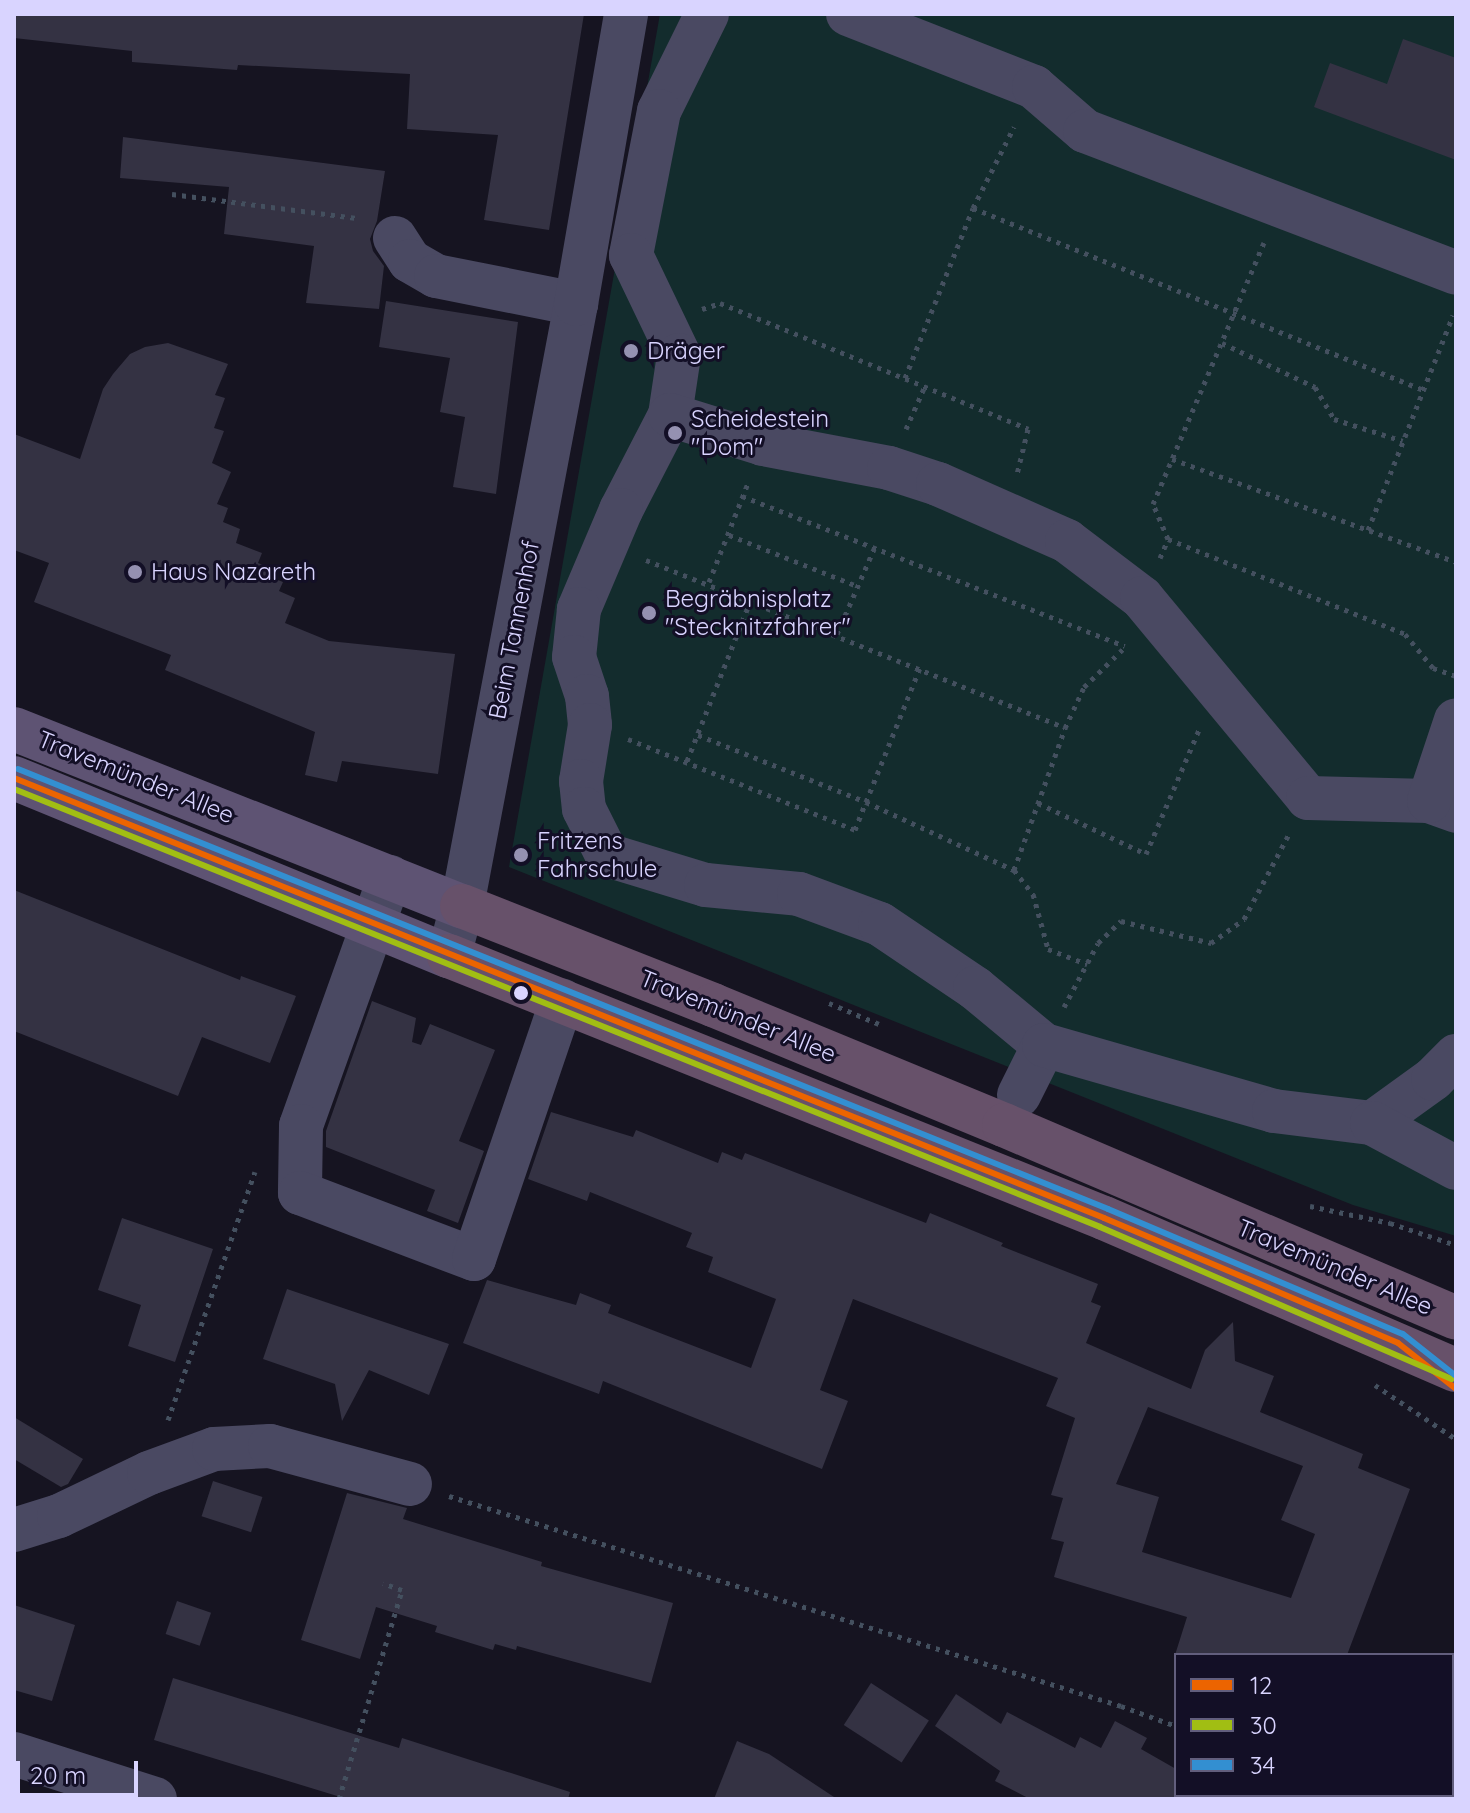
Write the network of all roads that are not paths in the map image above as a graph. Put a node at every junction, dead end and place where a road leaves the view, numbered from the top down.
1 (626, 14) edge
2 (707, 14) edge
3 (848, 14) edge
4 (395, 238) road end
5 (1456, 273) edge
6 (576, 304) junction
7 (670, 415) junction
8 (1456, 720) edge
9 (14, 729) edge
10 (14, 778) edge
11 (1442, 806) edge
12 (390, 877) junction
13 (462, 906) junction
14 (371, 923) junction
15 (449, 956) junction
16 (562, 1001) junction
17 (1044, 1045) junction
18 (1456, 1056) edge
19 (1019, 1095) dead end
20 (1372, 1123) junction
21 (1456, 1168) edge
22 (1436, 1304) edge
23 (1456, 1318) edge
24 (1398, 1343) junction
25 (1456, 1370) edge
26 (1456, 1389) edge
27 (410, 1484) road end
28 (14, 1530) edge
29 (14, 1754) edge
30 (155, 1799) edge

1 - 6 street, Beim Tannenhof
2 - 7 street
3 - 5 street
4 - 6 street
6 - 13 street, Beim Tannenhof
7 - 11 street
7 - 17 street
8 - 11 street
9 - 12 main road, Travemünder Allee
10 - 14 main road, Travemünder Allee
12 - 13 main road, Travemünder Allee
12 - 14 street
13 - 15 street, Beim Tannenhof
13 - 22 highway, Travemünder Allee
14 - 15 main road, Travemünder Allee
14 - 16 street
15 - 16 highway, Travemünder Allee
16 - 24 highway, Travemünder Allee
17 - 19 street
17 - 20 street
18 - 20 street
20 - 21 street
22 - 23 highway, Travemünder Allee
24 - 25 highway, Travemünder Allee
24 - 26 highway
27 - 28 street
29 - 30 street

